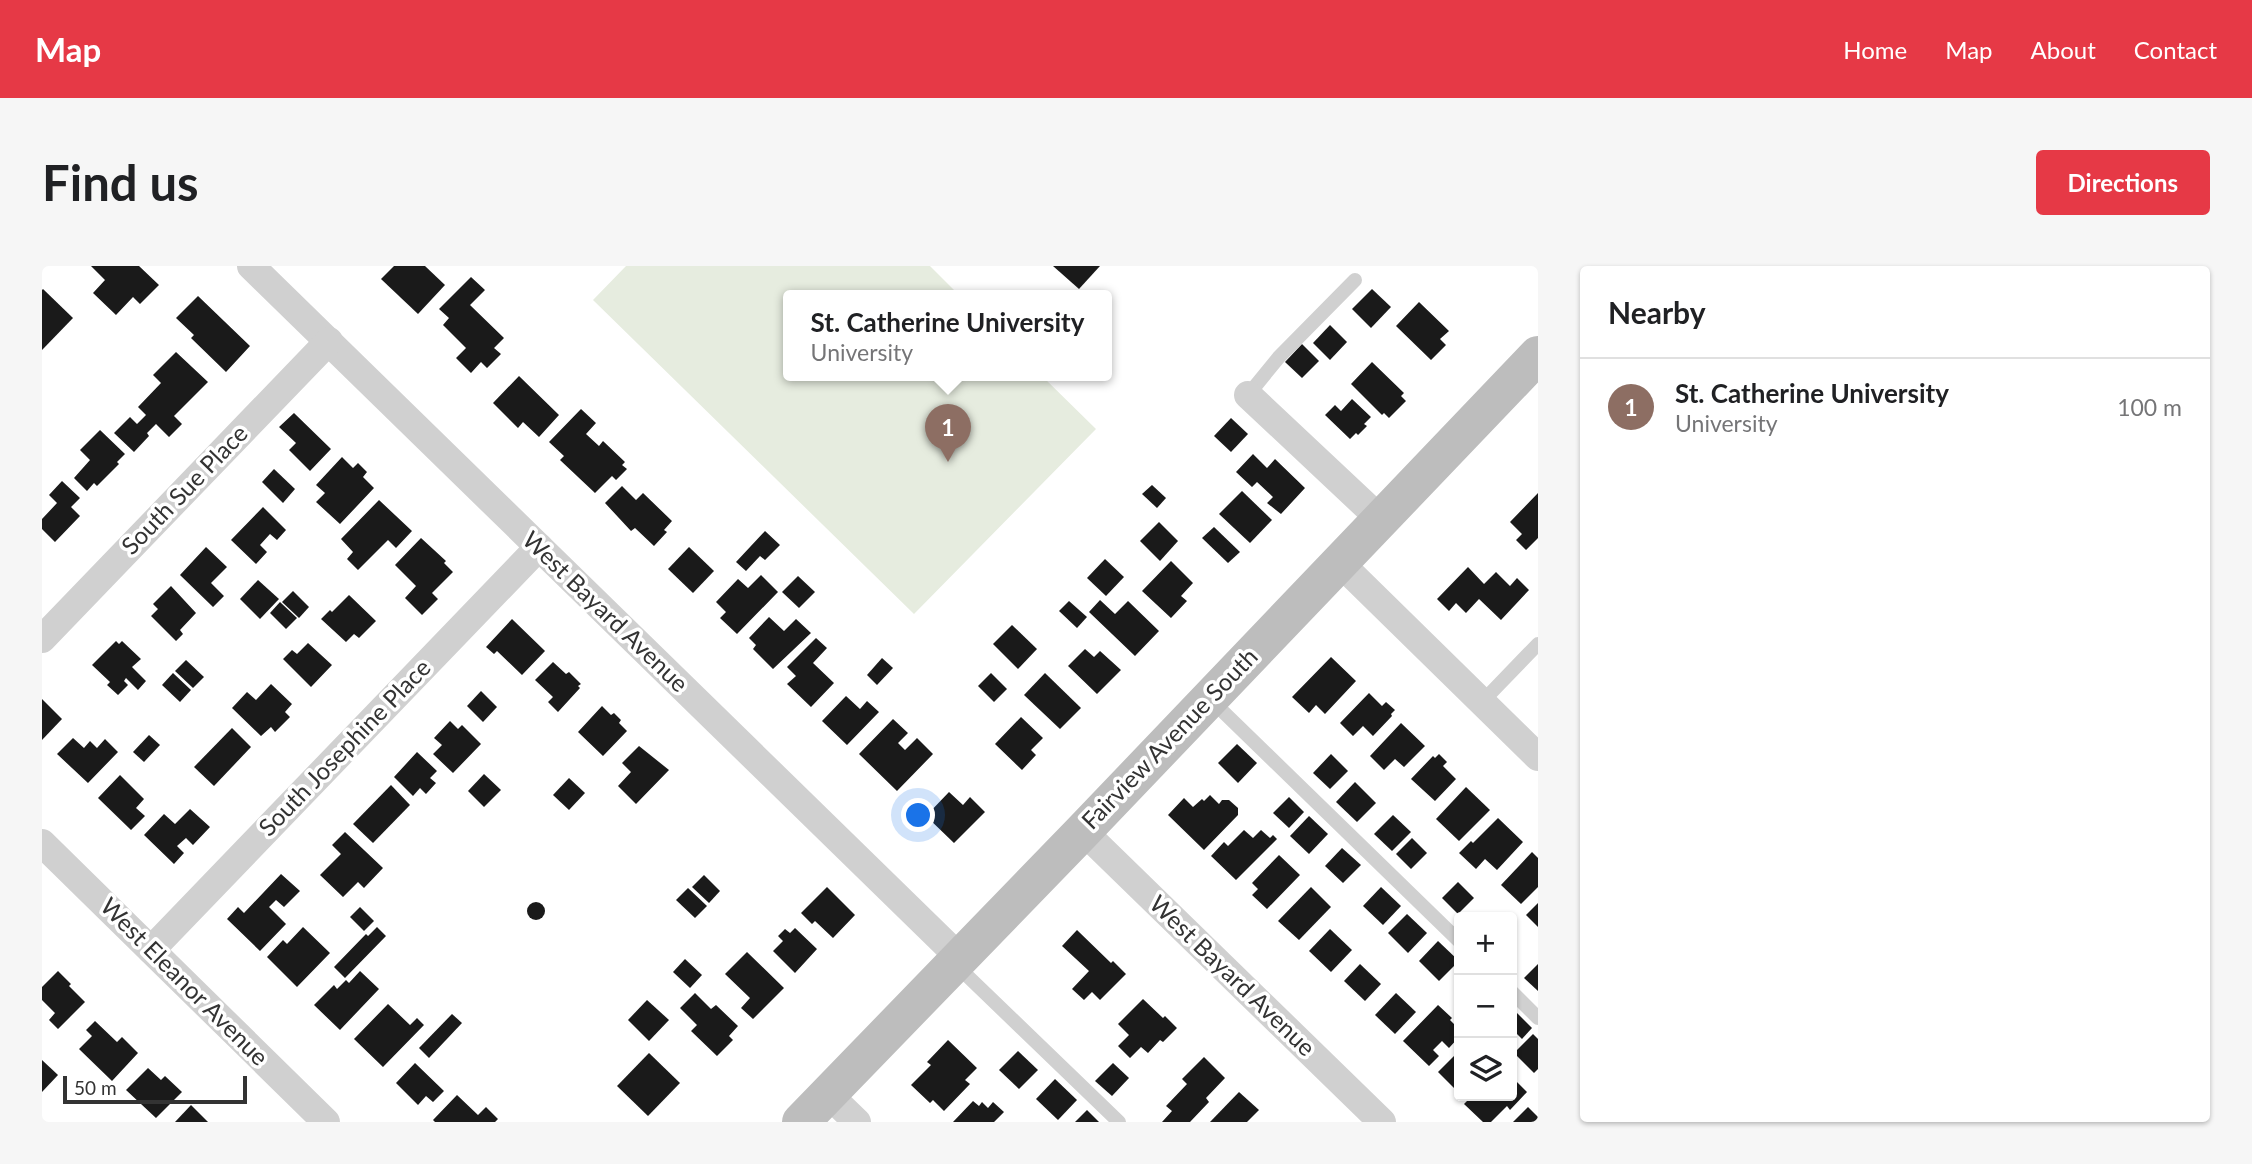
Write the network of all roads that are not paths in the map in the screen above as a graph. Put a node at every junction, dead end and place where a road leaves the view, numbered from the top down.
1 (251, 266) edge
2 (1354, 280) dead end
3 (329, 341) junction
4 (1538, 355) edge
5 (1248, 395) joint
6 (1380, 518) junction
7 (539, 547) junction
8 (1339, 562) junction
9 (42, 639) edge
10 (1538, 644) edge
11 (1209, 698) junction
12 (1482, 702) junction
13 (1538, 757) edge
14 (1083, 831) junction
15 (42, 843) edge
16 (1454, 936) edge
17 (150, 950) junction
18 (956, 960) junction
19 (1517, 997) edge
20 (1538, 1018) edge
21 (828, 1094) junction
22 (326, 1122) edge
23 (801, 1122) edge
24 (857, 1122) edge
25 (1119, 1122) edge
26 (1382, 1122) edge

1 - 3 street, West Bayard Avenue
2 - 5 lane
3 - 7 street, West Bayard Avenue
3 - 9 street, South Sue Place
4 - 6 street, Fairview Avenue South
5 - 6 street
6 - 8 street, Fairview Avenue South
7 - 17 street, South Josephine Place
7 - 18 street, West Bayard Avenue
8 - 11 street, Fairview Avenue South
8 - 12 street
10 - 12 lane
11 - 14 street, Fairview Avenue South
11 - 16 lane
12 - 13 street
14 - 18 street, Fairview Avenue South
14 - 26 street, West Bayard Avenue
15 - 17 street, West Eleanor Avenue
17 - 22 street, West Eleanor Avenue
18 - 21 street, Fairview Avenue South
18 - 25 lane
19 - 20 lane
21 - 23 street, Fairview Avenue South
21 - 24 street

